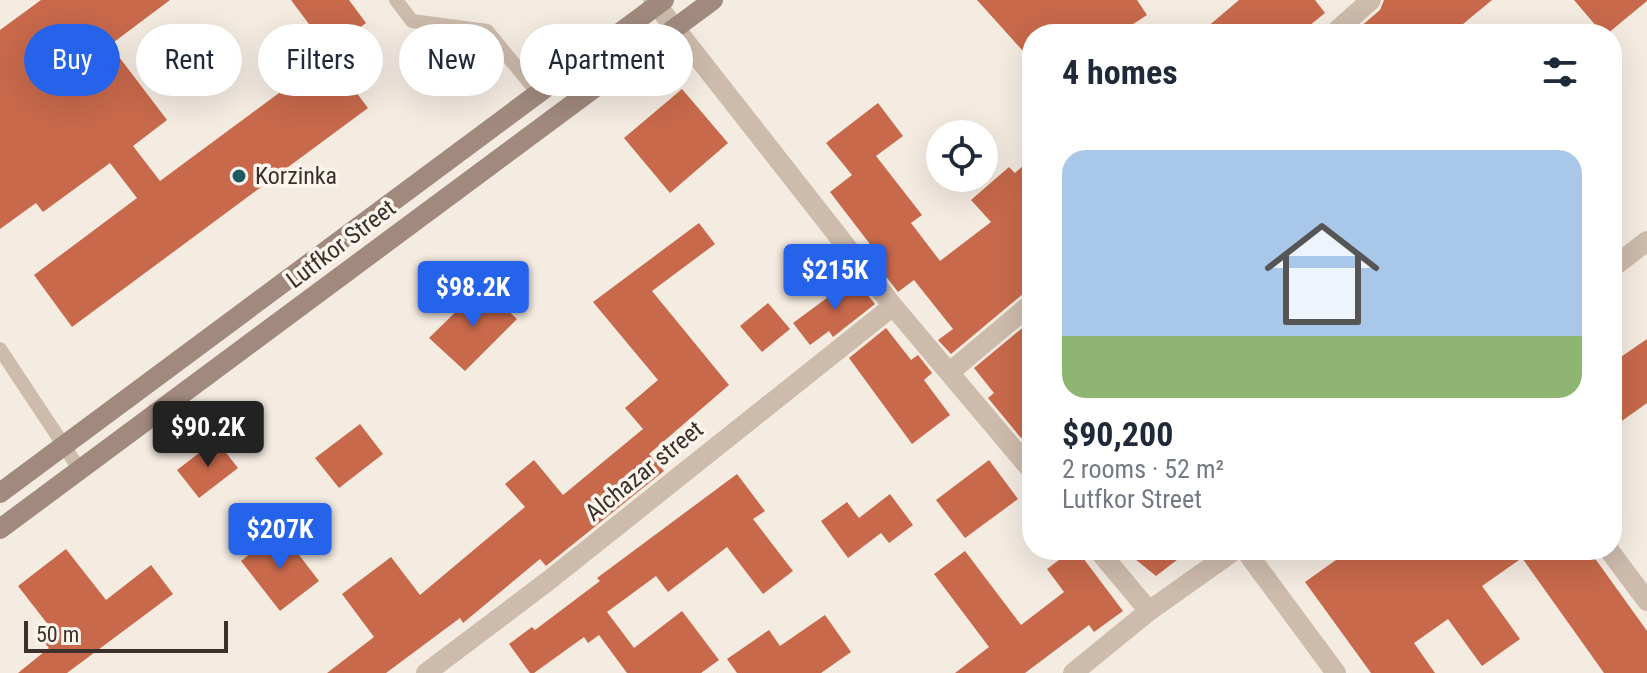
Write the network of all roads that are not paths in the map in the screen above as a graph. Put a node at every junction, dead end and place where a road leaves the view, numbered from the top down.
1 (396, 0) edge
2 (713, 0) edge
3 (1371, 0) edge
4 (658, 2) edge
5 (629, 24) edge
6 (672, 24) edge
7 (680, 24) edge
8 (1344, 24) edge
9 (693, 51) edge
10 (520, 71) edge
11 (534, 96) edge
12 (583, 96) edge
13 (1647, 241) edge
14 (1622, 260) edge
15 (893, 306) junction
16 (1022, 311) edge
17 (0, 349) edge
18 (950, 372) junction
19 (64, 446) junction
20 (1022, 459) edge
21 (80, 470) junction
22 (0, 493) edge
23 (0, 529) edge
24 (1106, 560) edge
25 (1221, 560) edge
26 (1252, 560) edge
27 (1616, 560) edge
28 (1647, 601) edge
29 (1149, 611) junction
30 (426, 673) edge
31 (1073, 673) edge
32 (1336, 673) edge

1 - 10 lane
2 - 7 main road, Lutfkor Street
3 - 8 street
4 - 5 main road, Lutfkor Street
4 - 6 street
9 - 15 street
11 - 19 main road, Lutfkor Street
12 - 21 main road, Lutfkor Street
13 - 14 street
15 - 18 street
15 - 30 street, Alchazar street
16 - 18 street
17 - 19 lane
18 - 20 street
19 - 21 lane
19 - 22 main road, Lutfkor Street
21 - 23 main road, Lutfkor Street
24 - 29 street
25 - 29 street
26 - 32 street
27 - 28 street
29 - 31 street

